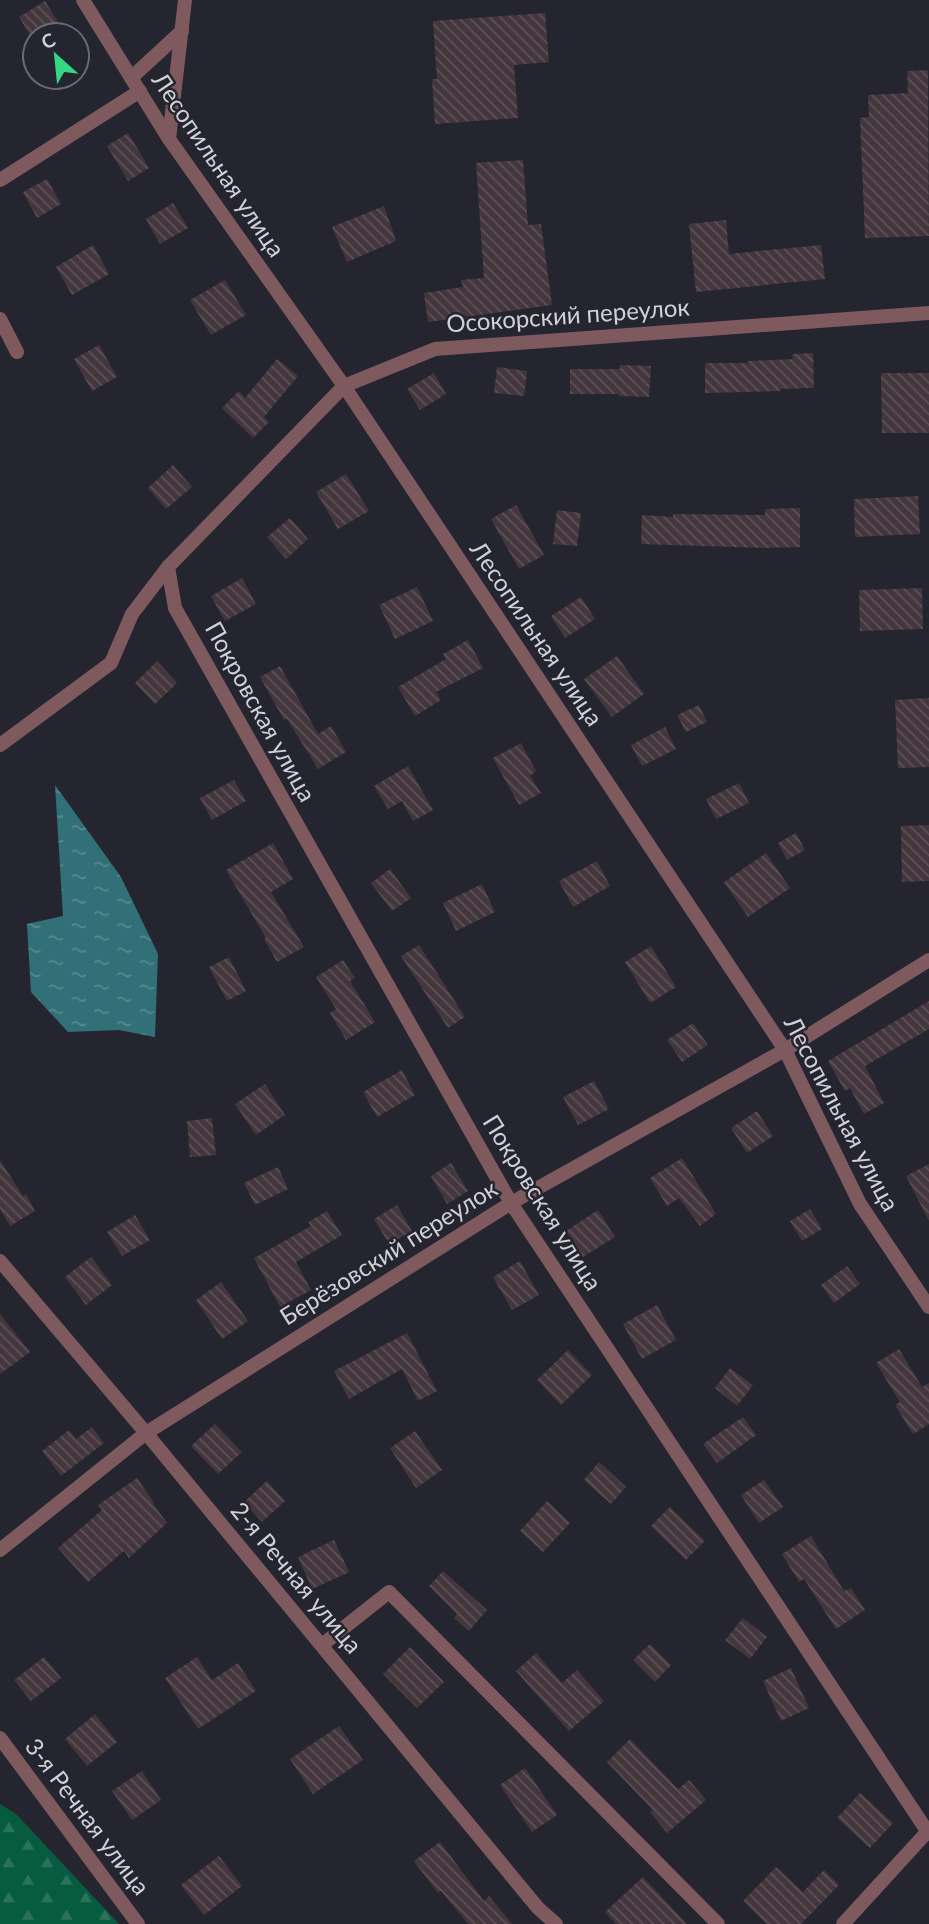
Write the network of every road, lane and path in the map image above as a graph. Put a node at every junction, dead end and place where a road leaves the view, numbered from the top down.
1 (83, 0) edge
2 (185, 0) edge
3 (182, 31) junction
4 (131, 78) junction
5 (140, 91) junction
6 (169, 139) junction
7 (0, 180) edge
8 (929, 313) edge
9 (0, 319) edge
10 (17, 352) dead end
11 (344, 386) junction
12 (168, 567) junction
13 (0, 746) edge
14 (929, 960) edge
15 (785, 1050) junction
16 (511, 1203) junction
17 (0, 1261) edge
18 (929, 1307) edge
19 (146, 1433) junction
20 (0, 1549) edge
21 (322, 1644) junction
22 (0, 1738) edge
23 (928, 1832) edge
24 (138, 1924) edge
25 (556, 1924) edge
26 (718, 1924) edge
27 (843, 1924) edge

1 - 4 street, Лесопильная улица
2 - 3 street
3 - 4 street
3 - 6 street
4 - 5 street, Лесопильная улица
5 - 6 street, Лесопильная улица
5 - 7 street
6 - 11 street, Лесопильная улица
8 - 11 street, Осокорский переулок
9 - 10 street
11 - 12 street, Осокорский переулок
11 - 15 street, Лесопильная улица
12 - 13 street, Осокорский переулок
12 - 16 street, Покровская улица
14 - 15 street, Берёзовский переулок
15 - 16 street, Берёзовский переулок
15 - 18 street, Лесопильная улица
16 - 19 street, Берёзовский переулок
16 - 23 street, Покровская улица
17 - 19 street, 2-я Речная улица
19 - 20 street, Берёзовский переулок
19 - 21 street, 2-я Речная улица
21 - 25 street, 2-я Речная улица
21 - 26 street
22 - 24 street, 3-я Речная улица
23 - 27 street

